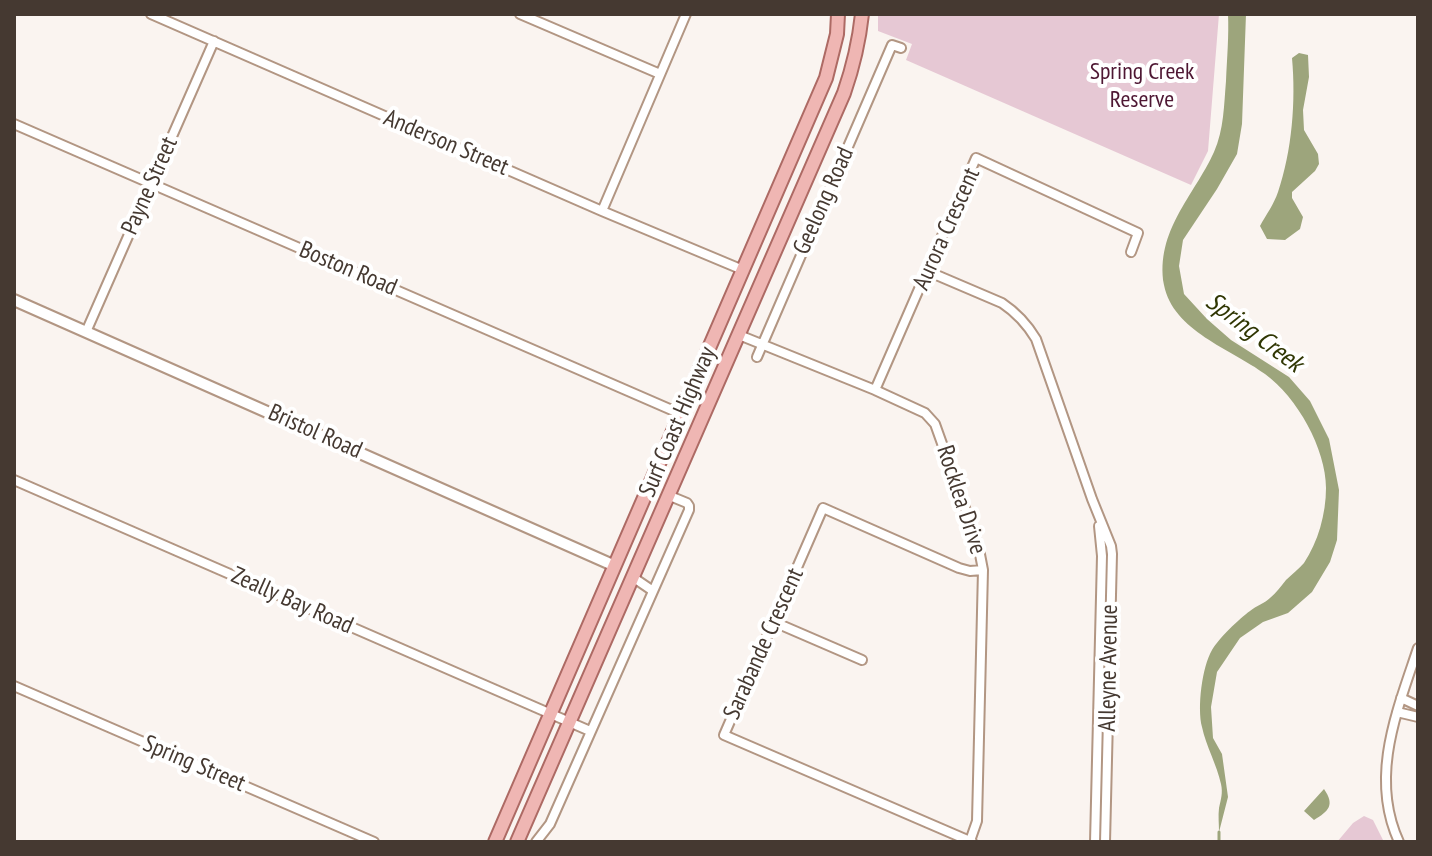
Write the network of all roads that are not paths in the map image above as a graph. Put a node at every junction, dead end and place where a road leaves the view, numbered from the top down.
1 (151, 14) edge
2 (520, 14) edge
3 (686, 14) edge
4 (838, 14) edge
5 (862, 14) edge
6 (214, 41) junction
7 (893, 45) dead end
8 (660, 74) junction
9 (14, 124) edge
10 (151, 183) junction
11 (602, 211) junction
12 (1131, 252) dead end
13 (743, 270) junction
14 (927, 271) junction
15 (764, 278) junction
16 (14, 300) edge
17 (718, 329) junction
18 (86, 332) junction
19 (739, 335) junction
20 (762, 343) junction
21 (757, 357) dead end
22 (875, 390) junction
23 (681, 414) junction
24 (14, 480) edge
25 (670, 496) junction
26 (1092, 499) junction
27 (615, 566) junction
28 (983, 570) junction
29 (634, 578) junction
30 (653, 591) junction
31 (774, 622) junction
32 (1418, 648) edge
33 (862, 660) dead end
34 (14, 686) edge
35 (1401, 698) junction
36 (1418, 706) edge
37 (1397, 712) junction
38 (551, 714) junction
39 (1418, 717) edge
40 (570, 722) junction
41 (590, 731) junction
42 (971, 841) edge
43 (374, 842) edge
44 (495, 842) edge
45 (517, 842) edge
46 (536, 842) edge
47 (1095, 842) edge
48 (1105, 842) edge
49 (1399, 842) edge

1 - 6 street, Anderson Street
2 - 8 street
3 - 8 street
4 - 13 main road, Surf Coast Highway
5 - 15 main road, Surf Coast Highway
6 - 10 street, Payne Street
6 - 11 street, Anderson Street
7 - 20 street, Geelong Road
8 - 11 street
9 - 10 street, Boston Road
10 - 18 street, Payne Street
10 - 23 street, Boston Road
11 - 13 street, Anderson Street
12 - 14 street, Aurora Crescent
13 - 15 main road
13 - 17 main road, Surf Coast Highway
14 - 22 street, Aurora Crescent
14 - 26 street, Alleyne Avenue
15 - 19 main road, Surf Coast Highway
16 - 18 street, Bristol Road
17 - 19 main road
17 - 23 main road, Surf Coast Highway
18 - 27 street, Bristol Road
19 - 20 street, Rocklea Drive
19 - 25 main road, Surf Coast Highway
20 - 21 street, Geelong Road
20 - 22 street, Rocklea Drive
22 - 28 street, Rocklea Drive
23 - 27 main road, Surf Coast Highway
24 - 38 street, Zeally Bay Road
25 - 29 main road, Surf Coast Highway
25 - 30 street
26 - 47 street, Alleyne Avenue
26 - 48 street, Alleyne Avenue
27 - 29 main road
27 - 38 main road, Surf Coast Highway
28 - 31 street, Sarabande Crescent
28 - 42 street, Rocklea Drive
29 - 30 street
29 - 40 main road, Surf Coast Highway
30 - 41 street
31 - 33 street
31 - 42 street, Sarabande Crescent
32 - 35 street
34 - 43 street, Spring Street
35 - 36 street
35 - 37 street
37 - 39 street
37 - 49 street
38 - 40 street, Zeally Bay Road
38 - 44 main road, Surf Coast Highway
40 - 41 street
40 - 45 main road, Surf Coast Highway
41 - 46 street

